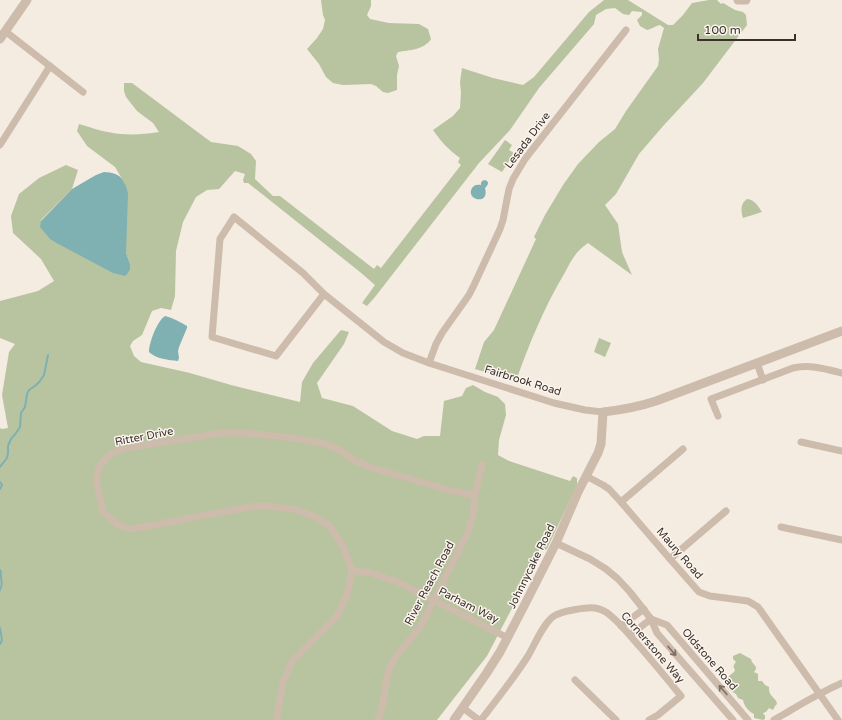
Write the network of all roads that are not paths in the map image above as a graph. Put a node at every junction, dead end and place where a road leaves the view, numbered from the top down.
1 (27, 0) edge
2 (739, 0) edge
3 (746, 0) edge
4 (626, 30) dead end
5 (3, 35) edge
6 (50, 66) junction
7 (84, 92) dead end
8 (0, 146) edge
9 (324, 294) junction
10 (842, 331) edge
11 (429, 363) junction
12 (757, 363) junction
13 (842, 373) edge
14 (763, 380) junction
15 (603, 412) junction
16 (718, 416) dead end
17 (801, 442) dead end
18 (683, 449) dead end
19 (842, 451) edge
20 (482, 465) dead end
21 (586, 476) junction
22 (475, 495) junction
23 (621, 502) junction
24 (726, 511) dead end
25 (781, 527) dead end
26 (842, 540) edge
27 (556, 543) junction
28 (670, 559) junction
29 (352, 571) junction
30 (434, 600) junction
31 (644, 609) junction
32 (651, 619) junction
33 (621, 626) junction
34 (630, 635) junction
35 (508, 638) junction
36 (574, 680) dead end
37 (842, 683) edge
38 (819, 693) junction
39 (463, 708) junction
40 (789, 711) junction
41 (276, 719) edge
42 (285, 720) edge
43 (378, 720) edge
44 (454, 720) edge
45 (480, 720) edge
46 (616, 720) edge
47 (649, 720) edge
48 (733, 720) edge
49 (748, 720) edge
50 (774, 720) edge
51 (782, 720) edge
52 (838, 720) edge

1 - 5 street
2 - 3 street
4 - 11 street, Lesada Drive
5 - 6 street
6 - 7 street
6 - 8 street
9 - 9 street, Fairbrook Road
9 - 11 street, Fairbrook Road
10 - 12 street, Fairbrook Road
11 - 15 street, Fairbrook Road
12 - 14 street
12 - 15 street, Fairbrook Road
13 - 14 street
14 - 16 street
15 - 21 street, Johnnycake Road
17 - 19 street
18 - 23 street
20 - 22 street, River Reach Road
21 - 23 street, Maury Road
21 - 27 street, Johnnycake Road
22 - 29 street, Ritter Drive
22 - 30 street, River Reach Road
23 - 28 street, Maury Road
24 - 28 street
25 - 26 street
27 - 31 street, Oldstone Road
27 - 35 street, Johnnycake Road
28 - 38 street, Maury Road
29 - 30 street, Parham Way
29 - 41 street
30 - 35 street, Parham Way
30 - 43 street, River Reach Road
31 - 32 street, Oldstone Road
31 - 33 street
32 - 34 street
32 -> 48 street, Oldstone Road
49 -> 32 street, Oldstone Road
33 - 34 street, Cornerstone Way
33 - 45 street, Cornerstone Way
34 - 47 street, Cornerstone Way
35 - 39 street, Johnnycake Road
36 - 46 street
37 - 38 street
38 - 40 street
38 - 52 street, Maury Road
39 - 44 street, Johnnycake Road
39 - 45 street
40 - 50 street
40 - 51 street
41 - 42 street

